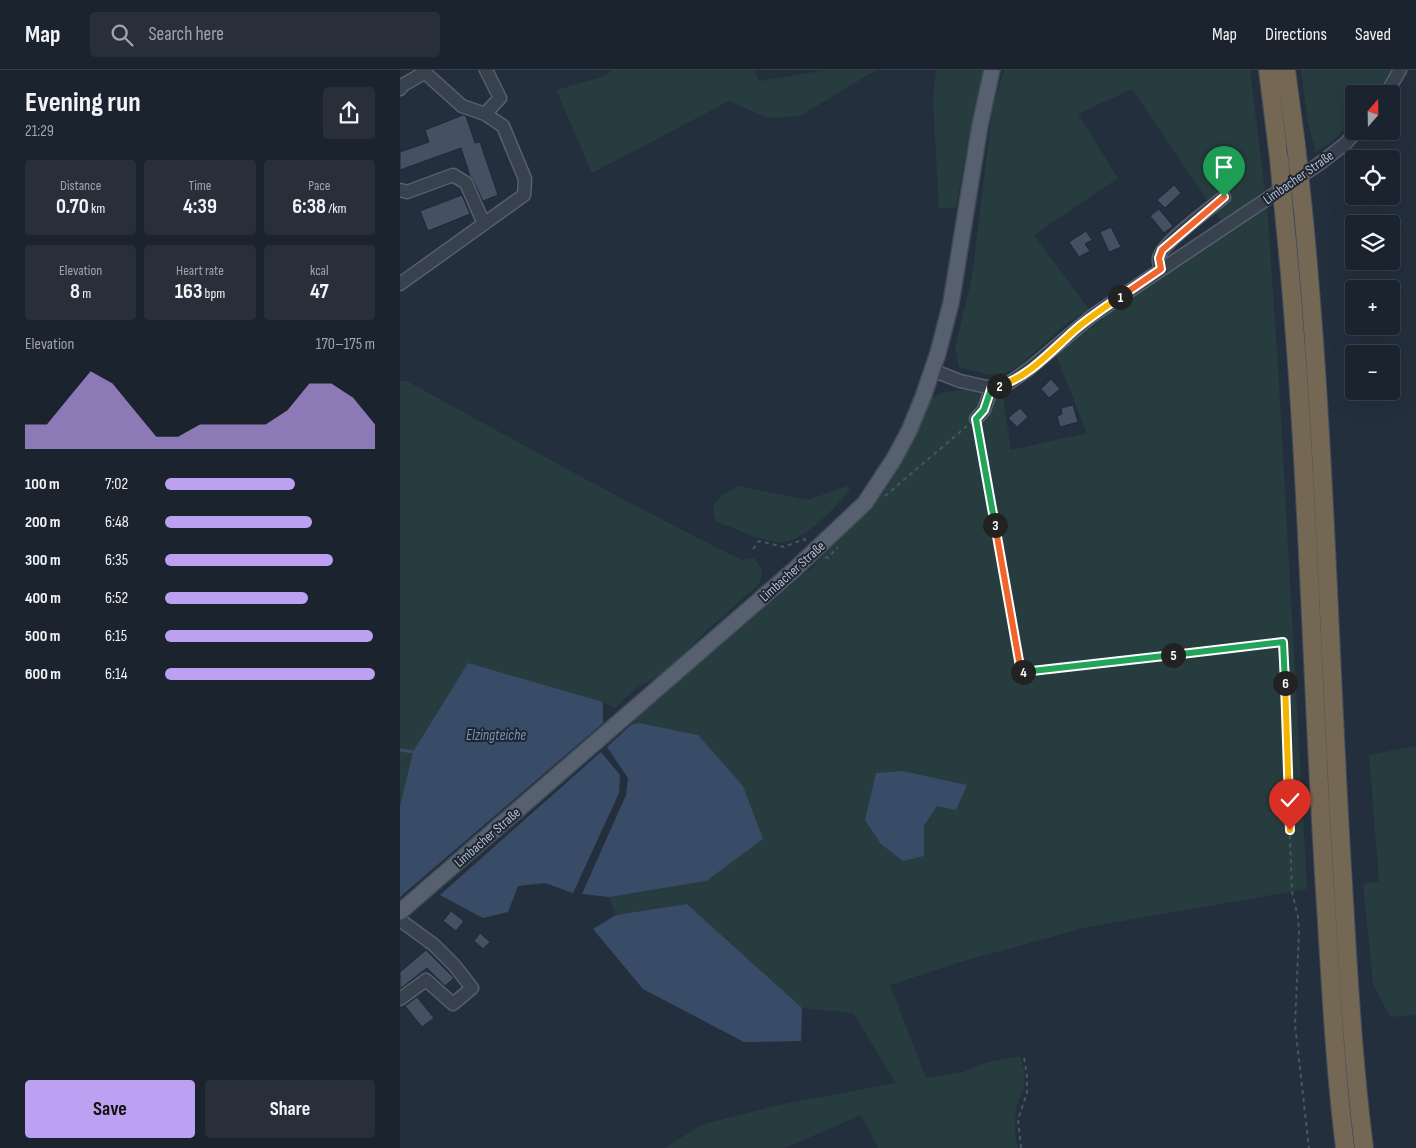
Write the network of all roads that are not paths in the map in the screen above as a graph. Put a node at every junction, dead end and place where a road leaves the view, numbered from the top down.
1 (486, 70) edge
2 (992, 70) edge
3 (1268, 70) edge
4 (1286, 70) edge
5 (1400, 70) edge
6 (423, 71) edge
7 (1391, 85) edge
8 (400, 89) edge
9 (484, 114) junction
10 (1349, 140) edge
11 (400, 190) edge
12 (1224, 197) dead end
13 (484, 224) junction
14 (1161, 269) junction
15 (400, 284) edge
16 (932, 370) junction
17 (992, 386) junction
18 (976, 419) road end
19 (400, 912) edge
20 (400, 920) edge
21 (400, 998) edge
22 (1345, 1148) edge
23 (1364, 1148) edge

1 - 9 street
2 - 16 main road
3 - 22 highway, bridge
4 - 23 highway, bridge
5 - 7 street
6 - 8 street
6 - 9 street
9 - 13 street
10 - 14 street, Limbacher Straße
11 - 13 street
12 - 14 street
13 - 15 street
14 - 17 street, Limbacher Straße
16 - 17 street, Limbacher Straße
16 - 19 main road, Limbacher Straße
17 - 18 street
20 - 21 street

